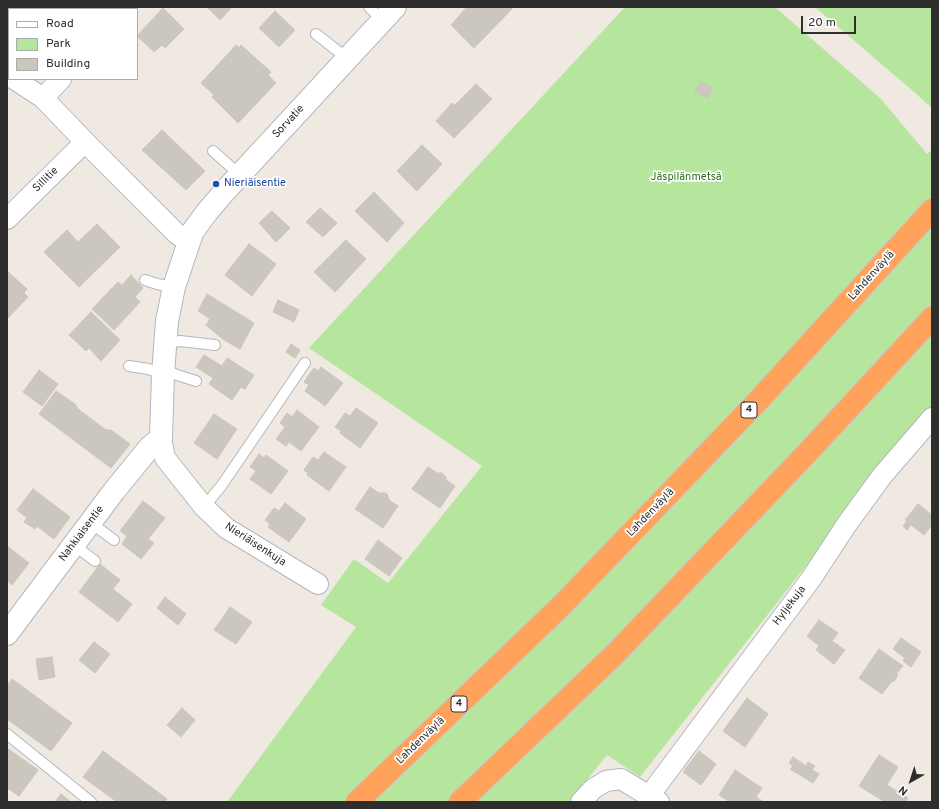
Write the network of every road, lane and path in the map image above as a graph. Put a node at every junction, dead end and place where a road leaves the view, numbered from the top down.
1 (382, 12) edge
2 (316, 34) dead end
3 (348, 59) junction
4 (16, 80) edge
5 (60, 80) edge
6 (43, 98) junction
7 (85, 142) junction
8 (213, 151) dead end
9 (240, 175) junction
10 (932, 210) edge
11 (7, 219) edge
12 (188, 242) junction
13 (146, 280) dead end
14 (174, 287) junction
15 (932, 318) edge
16 (165, 343) junction
17 (215, 345) dead end
18 (306, 363) dead end
19 (129, 366) dead end
20 (163, 371) junction
21 (196, 381) dead end
22 (932, 418) edge
23 (161, 438) junction
24 (204, 507) junction
25 (90, 523) junction
26 (114, 540) dead end
27 (74, 545) junction
28 (95, 561) dead end
29 (318, 584) dead end
30 (7, 634) edge
31 (7, 734) edge
32 (654, 799) edge
33 (91, 802) edge
34 (357, 802) edge
35 (460, 802) edge
36 (581, 802) edge

1 - 3 street, Sorvatie
2 - 3 lane
3 - 9 street, Sorvatie
4 - 6 street
5 - 6 street
6 - 7 street
7 - 11 street, Sillitie
7 - 12 street
8 - 9 lane
9 - 12 street, Sorvatie
10 - 34 highway, Lahdenväylä / 4
12 - 14 street
13 - 14 lane
14 - 16 street
15 - 35 highway
16 - 17 lane
16 - 20 street
18 - 24 lane
19 - 20 lane
20 - 21 lane
20 - 23 street
22 - 32 street, Hyljekuja
23 - 24 street, Nieriäisenkuja
23 - 25 street, Nahkiaisentie
24 - 29 street, Nieriäisenkuja
25 - 26 lane
25 - 27 street, Nahkiaisentie
27 - 28 lane
27 - 30 street, Nahkiaisentie
31 - 33 lane
32 - 36 street

